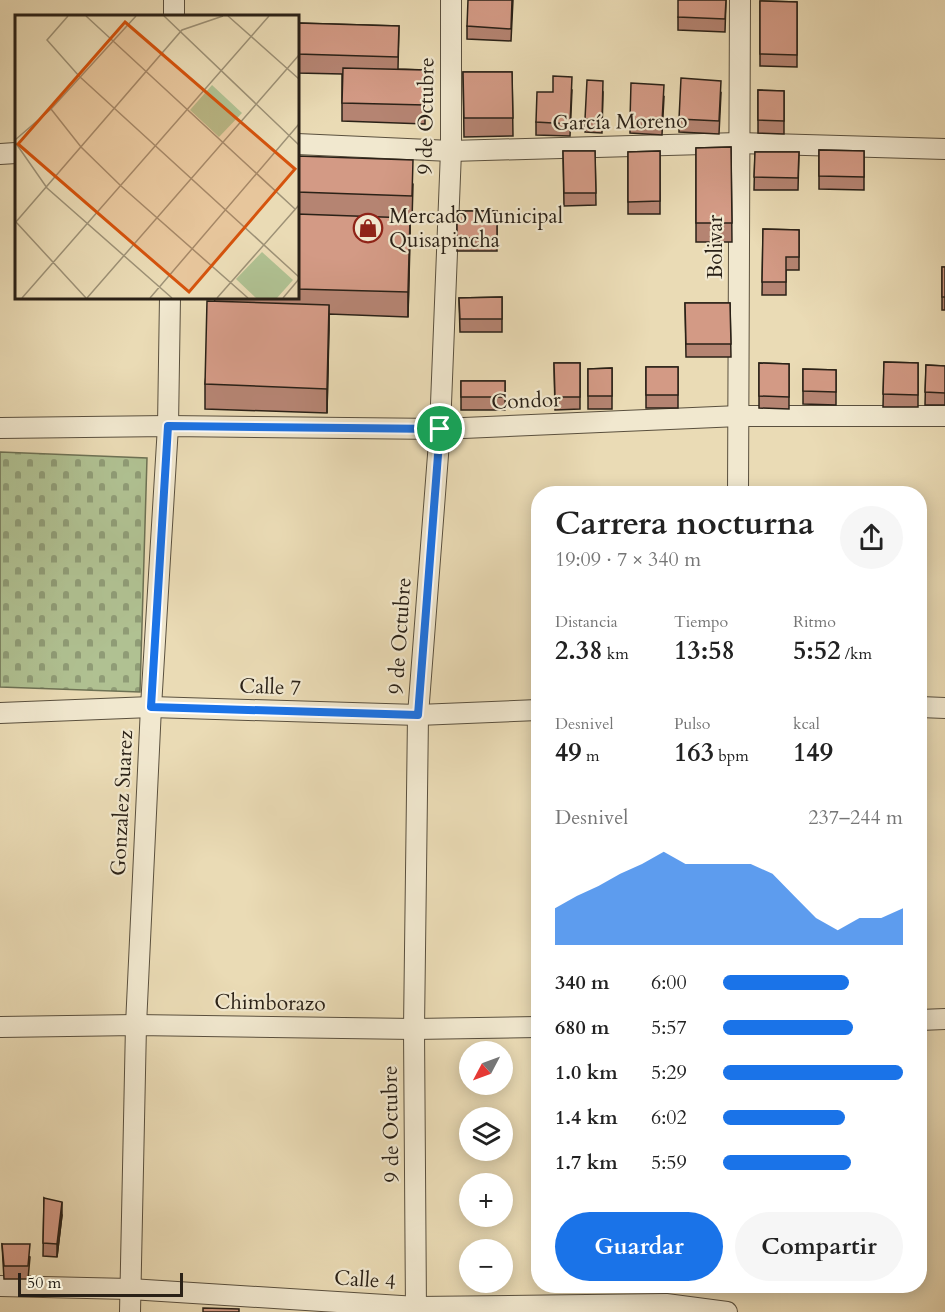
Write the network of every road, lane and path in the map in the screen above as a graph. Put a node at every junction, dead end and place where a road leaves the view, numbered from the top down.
1 (451, 0) edge
2 (740, 0) edge
3 (739, 143) junction
4 (298, 144) edge
5 (945, 149) edge
6 (451, 151) junction
7 (15, 153) edge
8 (0, 154) edge
9 (171, 298) edge
10 (738, 416) junction
11 (945, 416) edge
12 (168, 426) junction
13 (0, 428) edge
14 (440, 429) junction
15 (738, 486) edge
16 (151, 707) junction
17 (927, 707) edge
18 (945, 708) edge
19 (531, 710) edge
20 (0, 713) edge
21 (418, 715) junction
22 (945, 1019) edge
23 (927, 1020) edge
24 (136, 1025) junction
25 (531, 1026) edge
26 (0, 1027) edge
27 (414, 1029) junction
28 (0, 1286) edge
29 (130, 1289) junction
30 (667, 1295) edge
31 (417, 1310) edge
32 (130, 1312) edge
33 (727, 1312) edge

1 - 6 street, 9 de Octubre
2 - 3 street, Bolivar
3 - 5 street, García Moreno
3 - 6 street, García Moreno
3 - 10 street, Bolivar
4 - 6 street, García Moreno
6 - 14 street, 9 de Octubre
7 - 8 street
9 - 12 street, Gonzalez Suarez
10 - 11 street, Condor
10 - 14 street, Condor
10 - 15 street, Bolivar
12 - 13 street, Condor
12 - 14 street, Condor
12 - 16 street, Gonzalez Suarez
14 - 21 street, 9 de Octubre
16 - 20 street, Calle 7
16 - 21 street, Calle 7
16 - 24 street, Gonzalez Suarez
17 - 18 street
19 - 21 street, Calle 7
21 - 27 street, 9 de Octubre
22 - 23 street
24 - 26 street, Chimborazo
24 - 27 street, Chimborazo
24 - 29 street, Gonzalez Suarez
25 - 27 street, Chimborazo
27 - 31 street, 9 de Octubre
28 - 29 street, Calle 4
29 - 31 street, Calle 4
29 - 32 street, Gonzalez Suarez
30 - 31 street, Calle 4
30 - 33 street, Calle 4

